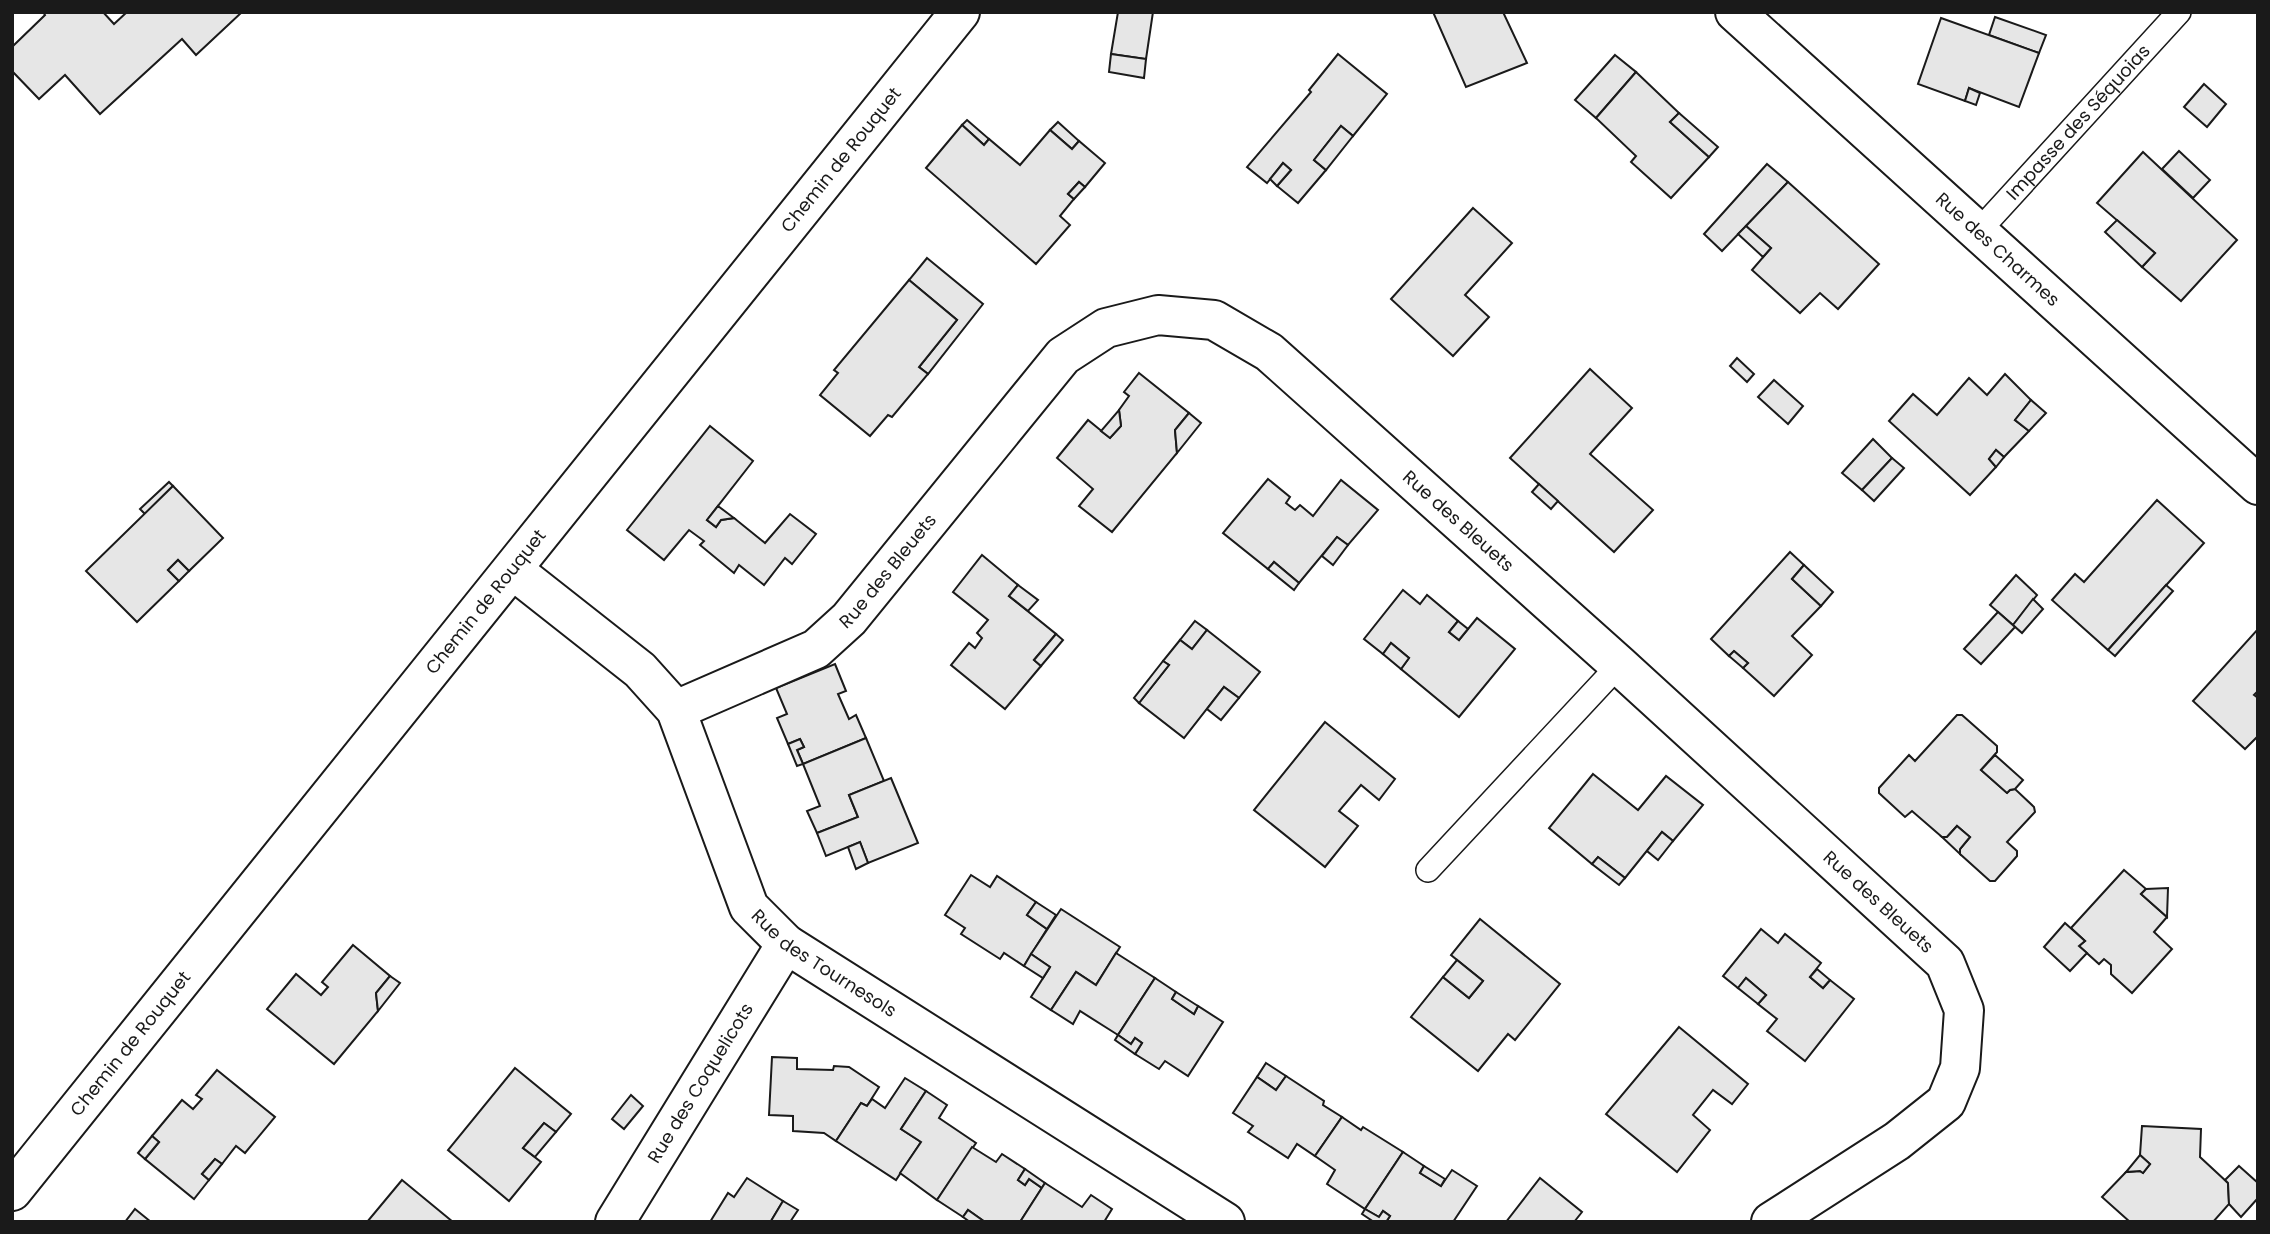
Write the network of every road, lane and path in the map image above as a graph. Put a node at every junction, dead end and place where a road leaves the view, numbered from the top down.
1 (960, 12) edge
2 (1735, 12) edge
3 (2179, 12) edge
4 (1977, 233) junction
5 (2258, 485) edge
6 (513, 570) junction
7 (1619, 665) junction
8 (676, 710) junction
9 (1428, 870) dead end
10 (786, 944) junction
11 (12, 1191) edge
12 (615, 1222) edge
13 (1225, 1222) edge
14 (1771, 1222) edge

1 - 6 street, Chemin de Rouquet
2 - 4 street, Rue des Charmes
3 - 4 lane, Impasse des Séquoias
4 - 5 street, Rue des Charmes
6 - 8 street, Rue des Tournesols
6 - 11 street, Chemin de Rouquet
7 - 8 street, Rue des Bleuets
7 - 9 lane
7 - 14 street, Rue des Bleuets
8 - 10 street, Rue des Tournesols
10 - 12 street, Rue des Coquelicots
10 - 13 street, Rue des Tournesols

